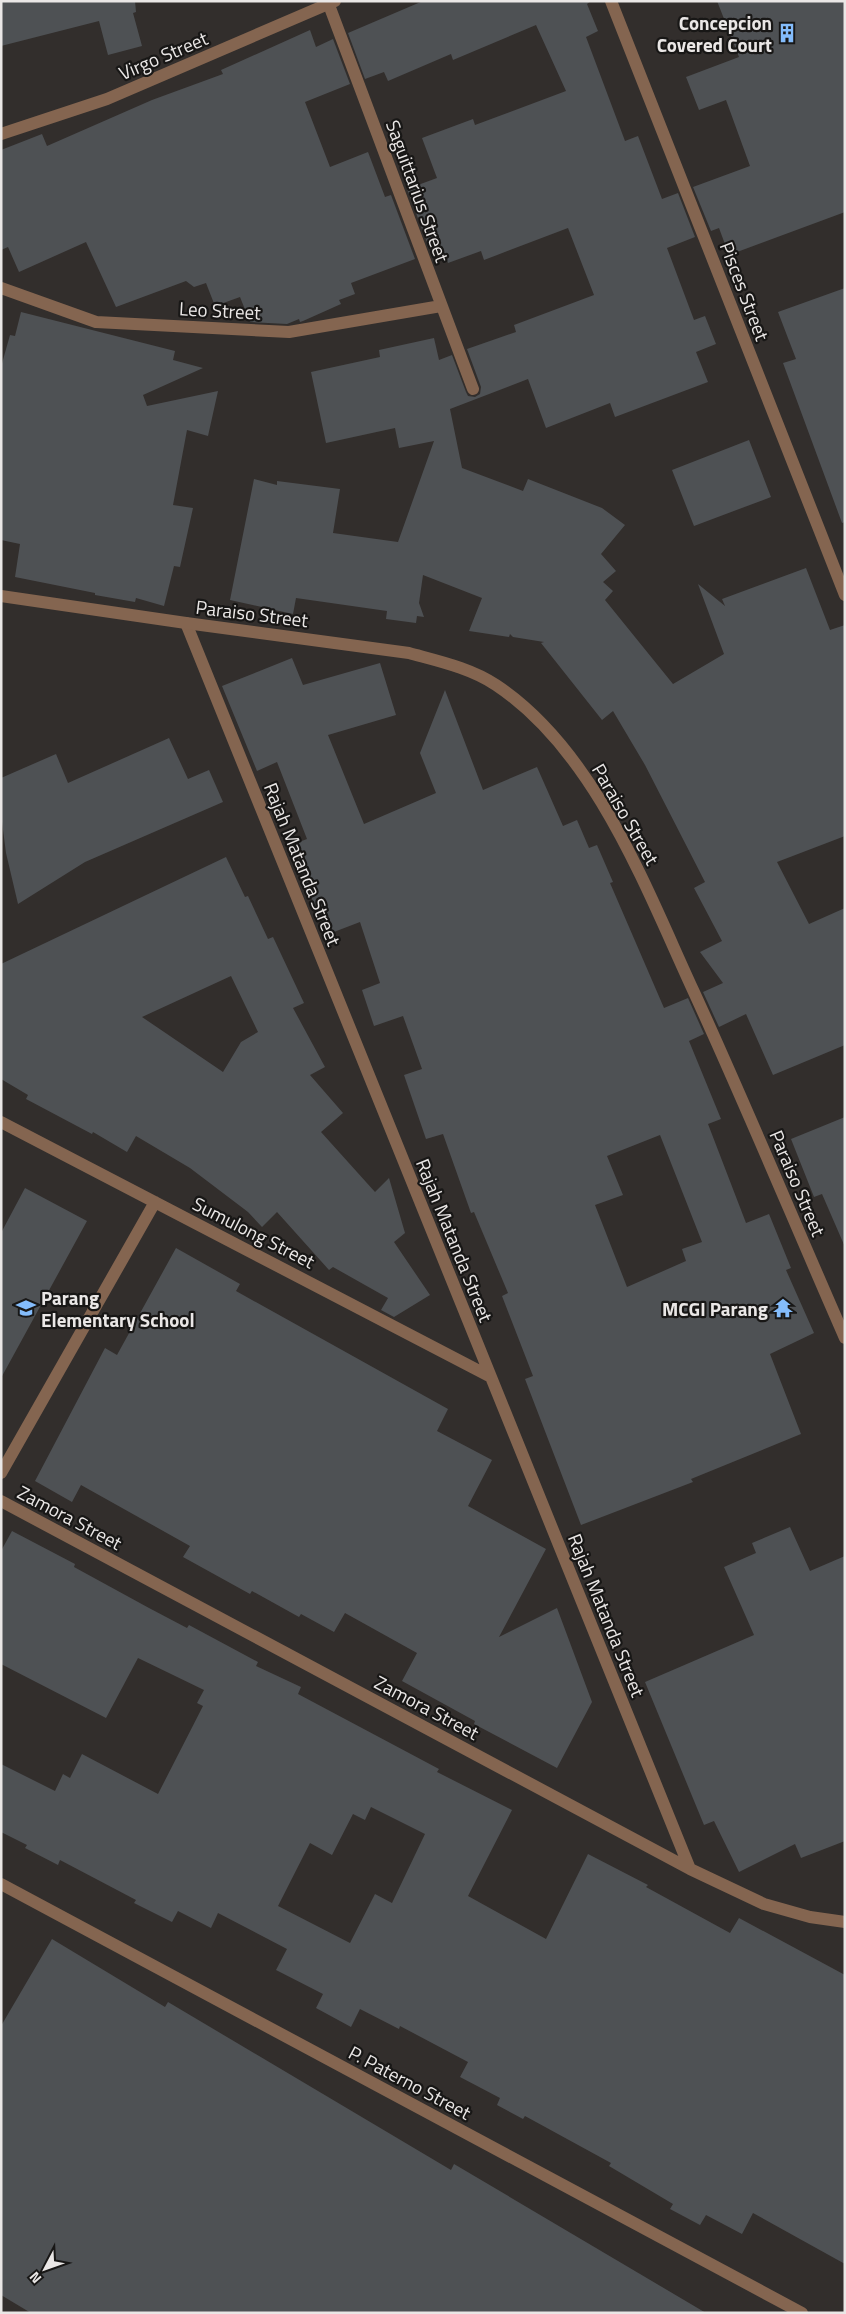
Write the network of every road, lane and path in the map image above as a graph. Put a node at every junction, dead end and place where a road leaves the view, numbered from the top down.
1 (611, 1) edge
2 (332, 3) edge
3 (1, 134) edge
4 (1, 288) edge
5 (441, 306) junction
6 (473, 389) dead end
7 (845, 595) edge
8 (1, 596) edge
9 (186, 624) junction
10 (1, 1122) edge
11 (155, 1202) junction
12 (845, 1338) edge
13 (489, 1376) junction
14 (1, 1474) edge
15 (1, 1501) edge
16 (690, 1869) junction
17 (1, 1884) edge
18 (845, 1922) edge
19 (802, 2313) edge

1 - 7 street, Pisces Street
2 - 3 street, Virgo Street
2 - 5 street, Saguittarius Street
4 - 5 street, Leo Street
5 - 6 street, Saguittarius Street
8 - 9 street, Paraiso Street
9 - 12 street, Paraiso Street
9 - 13 street, Rajah Matanda Street
10 - 11 street, Sumulong Street
11 - 13 street, Sumulong Street
11 - 14 street
13 - 16 street, Rajah Matanda Street
15 - 16 street, Zamora Street
16 - 18 street, Zamora Street
17 - 19 street, P. Paterno Street

